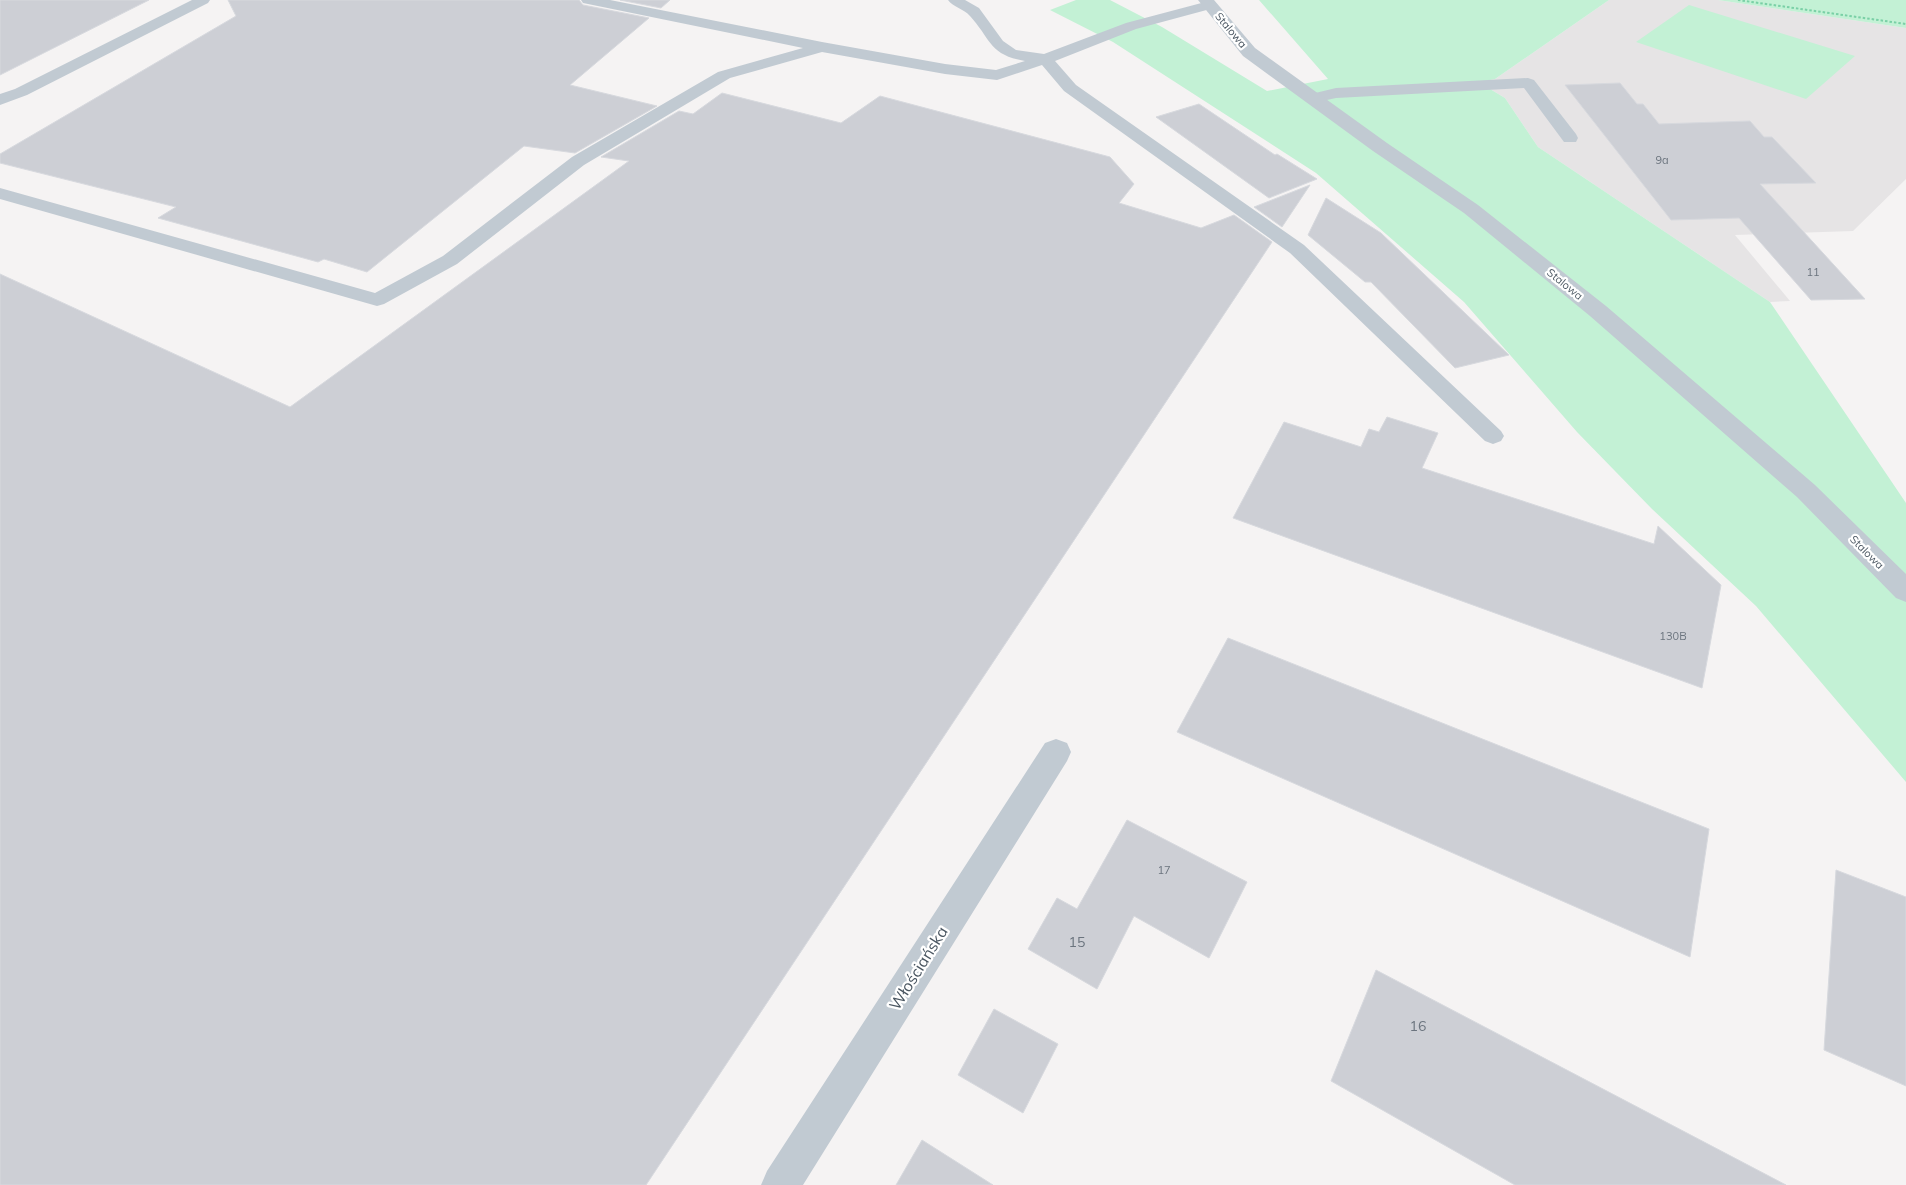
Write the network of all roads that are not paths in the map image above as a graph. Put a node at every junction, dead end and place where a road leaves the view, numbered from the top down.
1 (203, 0) edge
2 (588, 0) edge
3 (955, 0) edge
4 (1208, 2) edge
5 (822, 47) junction
6 (1046, 59) junction
7 (1313, 98) junction
8 (0, 100) edge
9 (1570, 138) dead end
10 (0, 193) edge
11 (1493, 436) dead end
12 (1906, 591) edge
13 (1056, 752) dead end
14 (781, 1185) edge

1 - 8 lane
2 - 5 lane
3 - 6 lane
4 - 6 lane
4 - 7 street, Stalowa
5 - 6 lane
5 - 10 lane
6 - 11 lane
7 - 9 lane
7 - 12 street, Stalowa
13 - 14 street, Włościańska

